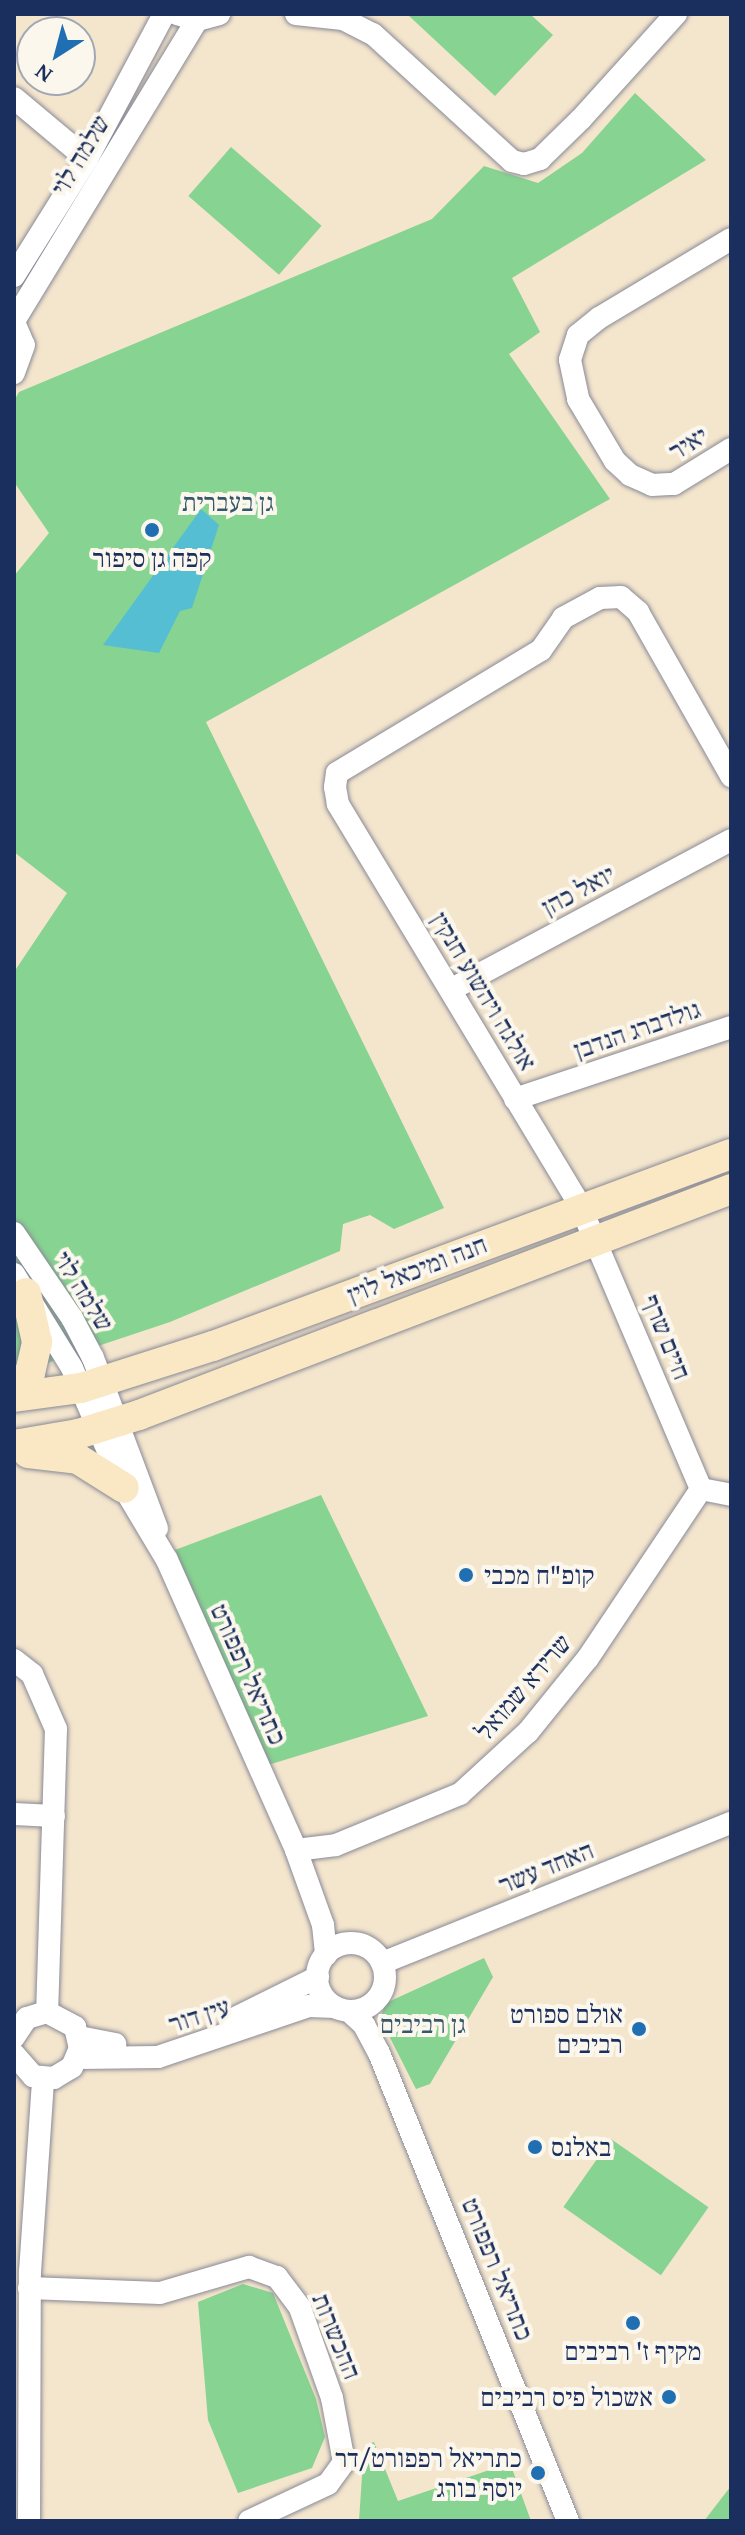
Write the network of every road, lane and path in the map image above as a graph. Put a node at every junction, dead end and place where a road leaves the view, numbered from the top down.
1 (164, 14) edge
2 (296, 14) edge
3 (676, 14) edge
4 (198, 16) edge
5 (14, 98) edge
6 (87, 159) junction
7 (731, 239) edge
8 (14, 276) edge
9 (14, 322) edge
10 (14, 373) edge
11 (731, 449) edge
12 (731, 776) edge
13 (731, 840) edge
14 (452, 989) junction
15 (731, 1027) edge
16 (515, 1099) junction
17 (731, 1154) edge
18 (731, 1189) edge
19 (581, 1207) junction
20 (14, 1233) edge
21 (595, 1237) junction
22 (20, 1284) edge
23 (92, 1384) junction
24 (14, 1388) edge
25 (14, 1397) edge
26 (109, 1426) junction
27 (14, 1445) edge
28 (14, 1454) edge
29 (124, 1488) junction
30 (701, 1489) junction
31 (731, 1495) edge
32 (167, 1560) junction
33 (14, 1660) edge
34 (14, 1814) edge
35 (54, 1816) junction
36 (731, 1823) edge
37 (296, 1850) junction
38 (315, 1901) junction
39 (347, 1944) junction
40 (326, 1955) junction
41 (382, 1963) junction
42 (318, 1977) junction
43 (352, 2008) junction
44 (47, 2012) junction
45 (14, 2037) edge
46 (78, 2048) junction
47 (14, 2054) edge
48 (43, 2079) junction
49 (29, 2288) junction
50 (29, 2521) edge
51 (249, 2521) edge
52 (568, 2521) edge

1 - 6 street, שלמה לוי
2 - 3 street
4 - 9 street, שלמה לוי
5 - 6 street
6 - 8 street, שלמה לוי
7 - 11 street, יאיר
9 - 10 street
12 - 14 street, אולגה ויהשוע חנקין
13 - 14 street, יואל כהן
14 - 16 street, אולגה ויהשוע חנקין
15 - 16 street, גולדברג הנדבן
16 - 19 street, אולגה ויהשוע חנקין
17 - 19 main road, חנה ומיכאל לוין
18 - 21 main road, חנה ומיכאל לוין
19 - 21 street, חיים שרף
19 - 23 main road, חנה ומיכאל לוין
20 - 23 street, שלמה לוי
21 - 26 main road, חנה ומיכאל לוין
21 - 30 street, חיים שרף
22 - 23 street, שלמה לוי
22 - 24 main road
23 - 25 main road, חנה ומיכאל לוין
23 - 26 street, כתריאל רפפורט
26 - 27 main road, חנה ומיכאל לוין
26 - 29 street, כתריאל רפפורט
26 - 32 street, כתריאל רפפורט
28 - 29 main road
29 - 32 street, כתריאל רפפורט
30 - 31 street
30 - 37 street, שרירא שמואל
32 - 37 street, כתריאל רפפורט
33 - 35 street
34 - 35 street
35 - 44 street
36 - 41 street, האחד עשר
37 - 38 street, כתריאל רפפורט
38 - 39 street, כתריאל רפפורט
38 - 40 street, כתריאל רפפורט
39 - 40 street
39 - 41 street
40 - 42 street
41 - 43 street
42 - 43 street
42 - 46 street, עין דור
43 - 46 street, עין דור
43 - 52 street, כתריאל רפפורט
44 - 45 street
44 - 46 street
46 - 48 street
47 - 48 street
48 - 49 street
49 - 50 street
49 - 51 street, ההכשרות

